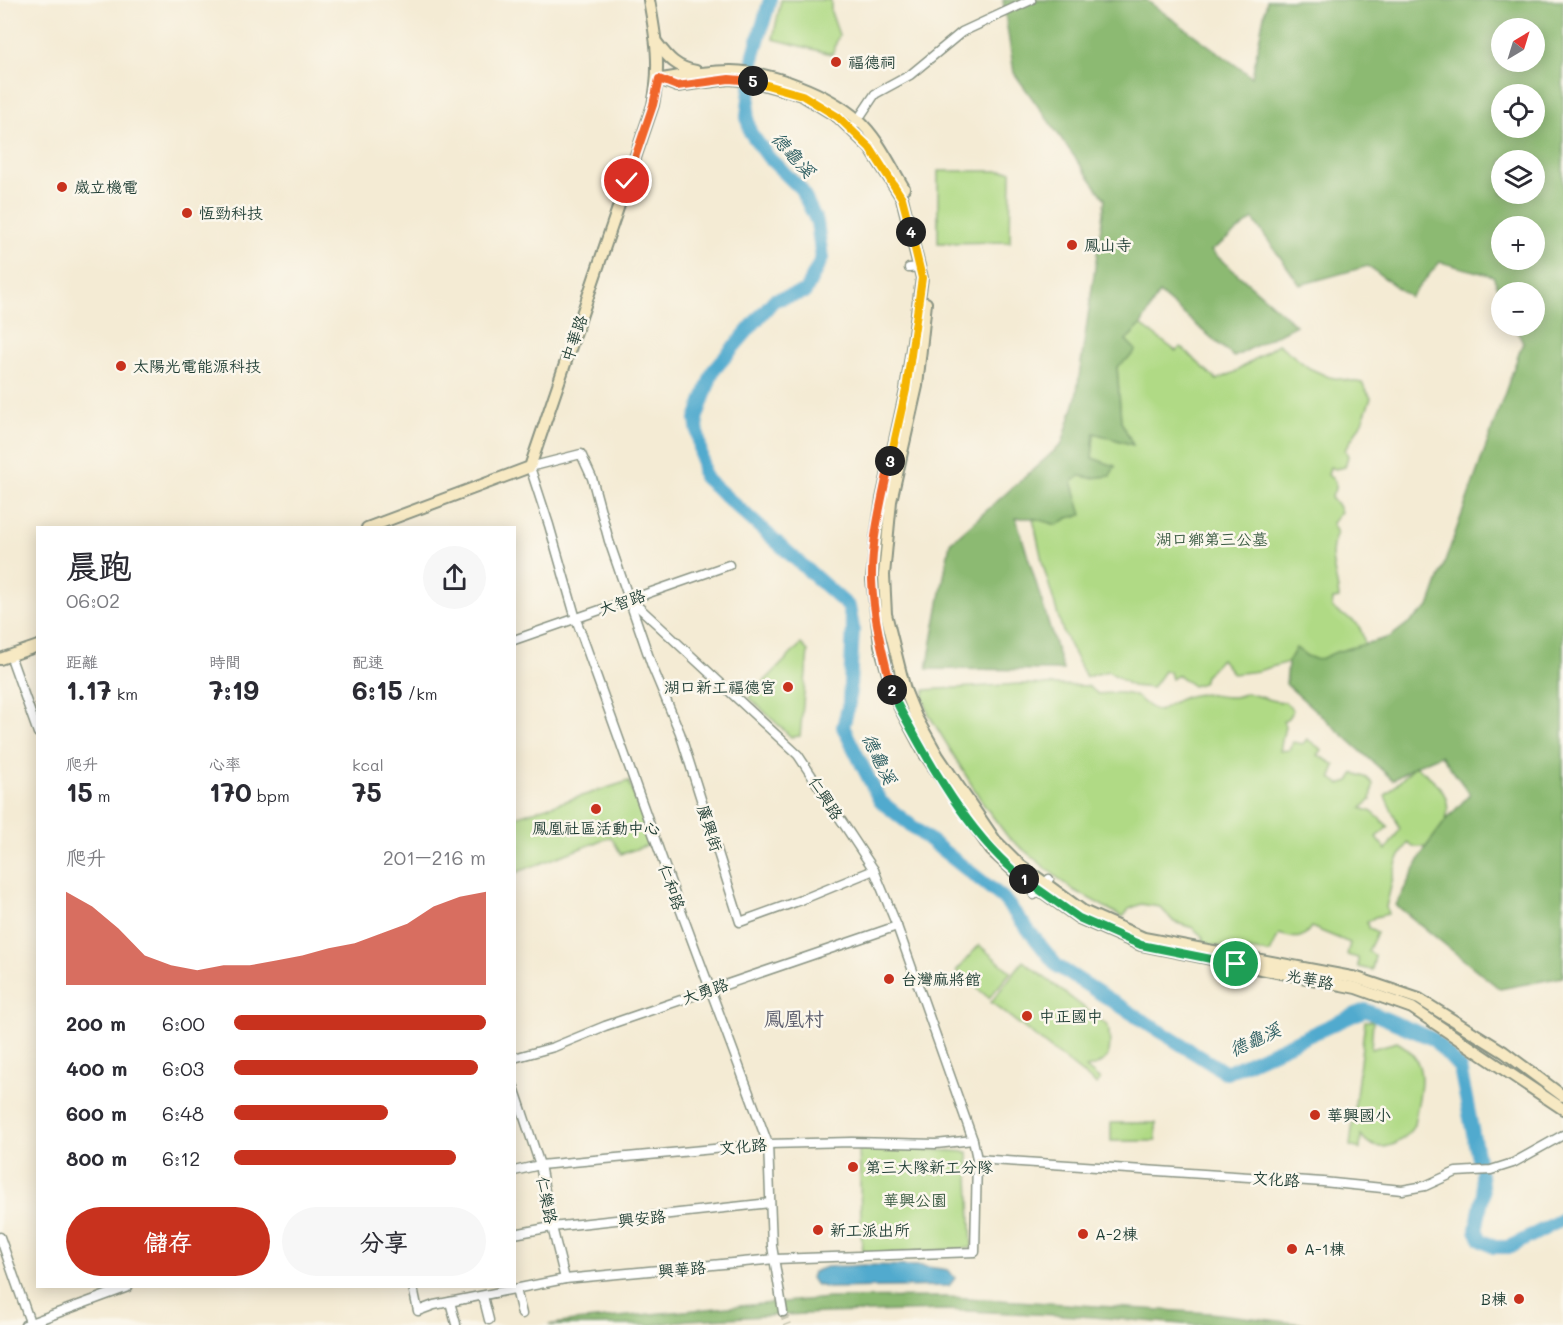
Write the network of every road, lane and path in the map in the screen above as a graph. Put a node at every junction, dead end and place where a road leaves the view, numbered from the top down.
1 (649, 0) edge
2 (1031, 0) edge
3 (657, 42) junction
4 (705, 72) junction
5 (747, 77) junction
6 (659, 79) junction
7 (760, 79) junction
8 (858, 120) junction
9 (851, 130) junction
10 (530, 467) junction
11 (372, 526) edge
12 (729, 565) dead end
13 (630, 600) junction
14 (576, 619) junction
15 (516, 639) edge
16 (36, 647) edge
17 (5, 657) edge
18 (36, 728) edge
19 (873, 870) junction
20 (1041, 887) junction
21 (897, 926) junction
22 (1142, 942) junction
23 (711, 989) junction
24 (516, 1057) edge
25 (516, 1093) edge
26 (1563, 1096) edge
27 (1563, 1109) edge
28 (1563, 1135) edge
29 (973, 1140) junction
30 (768, 1144) junction
31 (977, 1159) junction
32 (540, 1165) junction
33 (516, 1171) edge
34 (771, 1203) junction
35 (552, 1227) junction
36 (516, 1234) edge
37 (0, 1237) edge
38 (975, 1252) joint
39 (775, 1259) junction
40 (566, 1279) junction
41 (125, 1288) edge
42 (413, 1288) edge
43 (516, 1290) junction
44 (483, 1296) junction
45 (450, 1302) junction
46 (783, 1312) tunnel mouth
47 (522, 1314) dead end
48 (489, 1320) dead end
49 (29, 1324) edge
50 (456, 1324) edge

1 - 3 street, 中華路
2 - 8 street
3 - 4 street
3 - 6 street, 中華路
4 - 5 street, 光華路
4 - 6 street, 光華路
5 - 6 street, 光華路
5 - 7 street, 光華路
6 - 10 street, 中華路
7 - 8 street, 光華路
7 - 9 street, 光華路
8 - 9 street
8 - 20 street, 光華路
9 - 20 street, 光華路
10 - 11 street
10 - 13 street, 仁興路
10 - 14 street, 仁和路
12 - 13 street, 大智路
13 - 14 street, 大智路
13 - 19 street, 仁興路
13 - 19 street, 廣興街
14 - 15 street, 大智路
14 - 23 street, 仁和路
16 - 17 street
17 - 18 street
19 - 21 street, 仁興路
20 - 22 street, 光華路
21 - 23 street, 大勇路
21 - 29 street, 仁興路
22 - 26 street, 光華路
22 - 27 street, 光華路
23 - 24 street, 大勇路
23 - 30 street, 仁和路
25 - 32 street, 仁樂路
28 - 31 street, 文化路
29 - 30 street, 文化路
29 - 31 street, 仁興路
30 - 32 street, 文化路
30 - 34 street, 仁和路
31 - 38 street, 仁興路
32 - 33 street, 文化路
32 - 35 street, 仁樂路
34 - 35 street, 興安路
34 - 39 street, 仁和路
35 - 36 street, 興安路
35 - 40 street, 仁樂路
37 - 49 street
38 - 39 street, 興華路
39 - 40 street, 興華路
39 - 46 street, 仁和路
40 - 43 street, 興華路
41 - 49 street
42 - 45 street, 興華路
43 - 44 street, 興華路
43 - 47 street
44 - 45 street, 興華路
44 - 48 street
45 - 50 street

